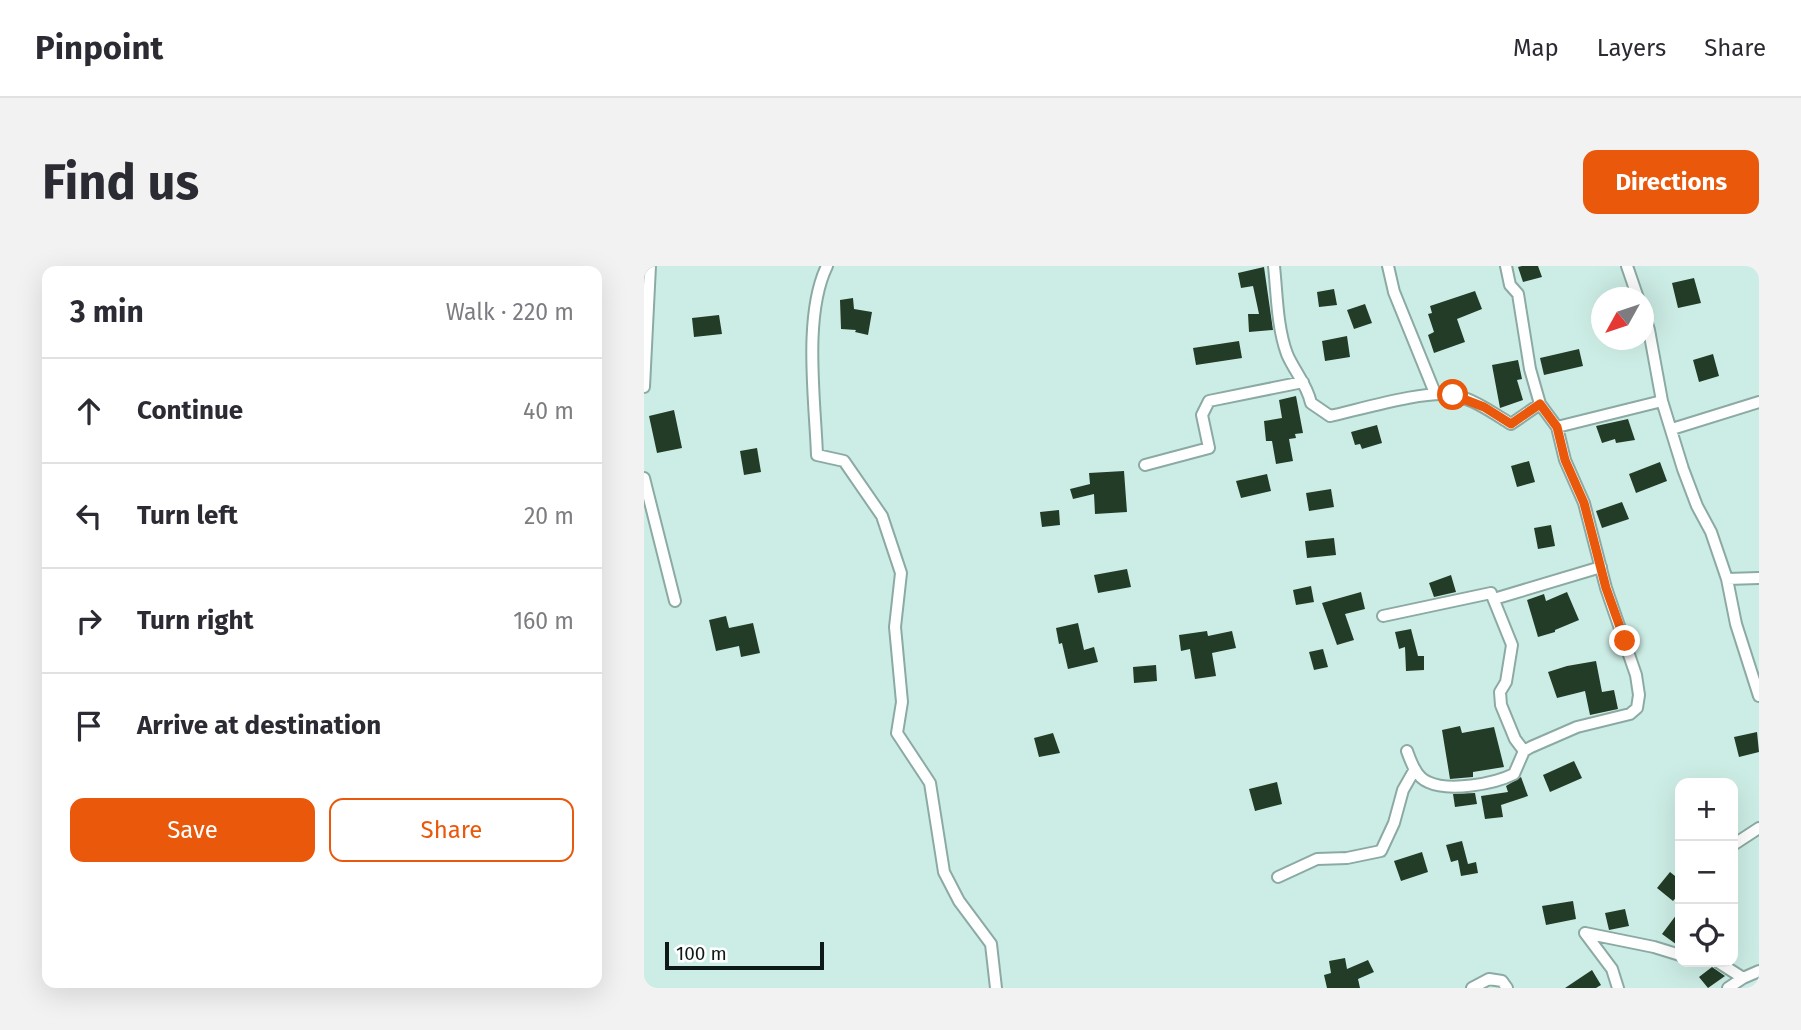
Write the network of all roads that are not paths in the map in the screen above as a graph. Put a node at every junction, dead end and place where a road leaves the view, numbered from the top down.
1 (650, 266) edge
2 (827, 266) edge
3 (1274, 266) edge
4 (1388, 266) edge
5 (1506, 266) edge
6 (1627, 266) edge
7 (1634, 287) edge
8 (1653, 350) edge
9 (1303, 382) junction
10 (644, 387) edge
11 (1435, 393) junction
12 (1662, 401) junction
13 (1759, 402) edge
14 (1540, 404) junction
15 (1557, 427) junction
16 (1672, 429) junction
17 (1145, 465) dead end
18 (644, 478) edge
19 (1601, 567) junction
20 (1759, 578) edge
21 (1727, 579) junction
22 (1494, 599) junction
23 (675, 601) dead end
24 (1383, 616) dead end
25 (1759, 696) edge
26 (1407, 751) dead end
27 (1524, 751) junction
28 (1415, 769) junction
29 (1759, 828) edge
30 (1738, 842) edge
31 (1278, 877) dead end
32 (1675, 953) edge
33 (1726, 967) edge
34 (1759, 971) edge
35 (1743, 978) junction
36 (996, 988) edge
37 (1472, 988) edge
38 (1507, 988) edge
39 (1618, 988) edge
40 (1728, 988) edge

1 - 10 street
2 - 36 street
3 - 9 street
4 - 11 street
5 - 14 street
6 - 7 street
8 - 12 street
9 - 11 street
9 - 17 street
11 - 14 street
12 - 15 street
12 - 16 street
13 - 16 street
14 - 15 street
15 - 19 street
16 - 21 street
18 - 23 street
19 - 22 street
19 - 27 street
20 - 21 street
21 - 25 street
22 - 24 street
22 - 27 street
26 - 28 street
27 - 28 street
28 - 31 street
29 - 30 street
32 - 39 street
33 - 35 street
34 - 35 street
35 - 40 street
37 - 38 street

